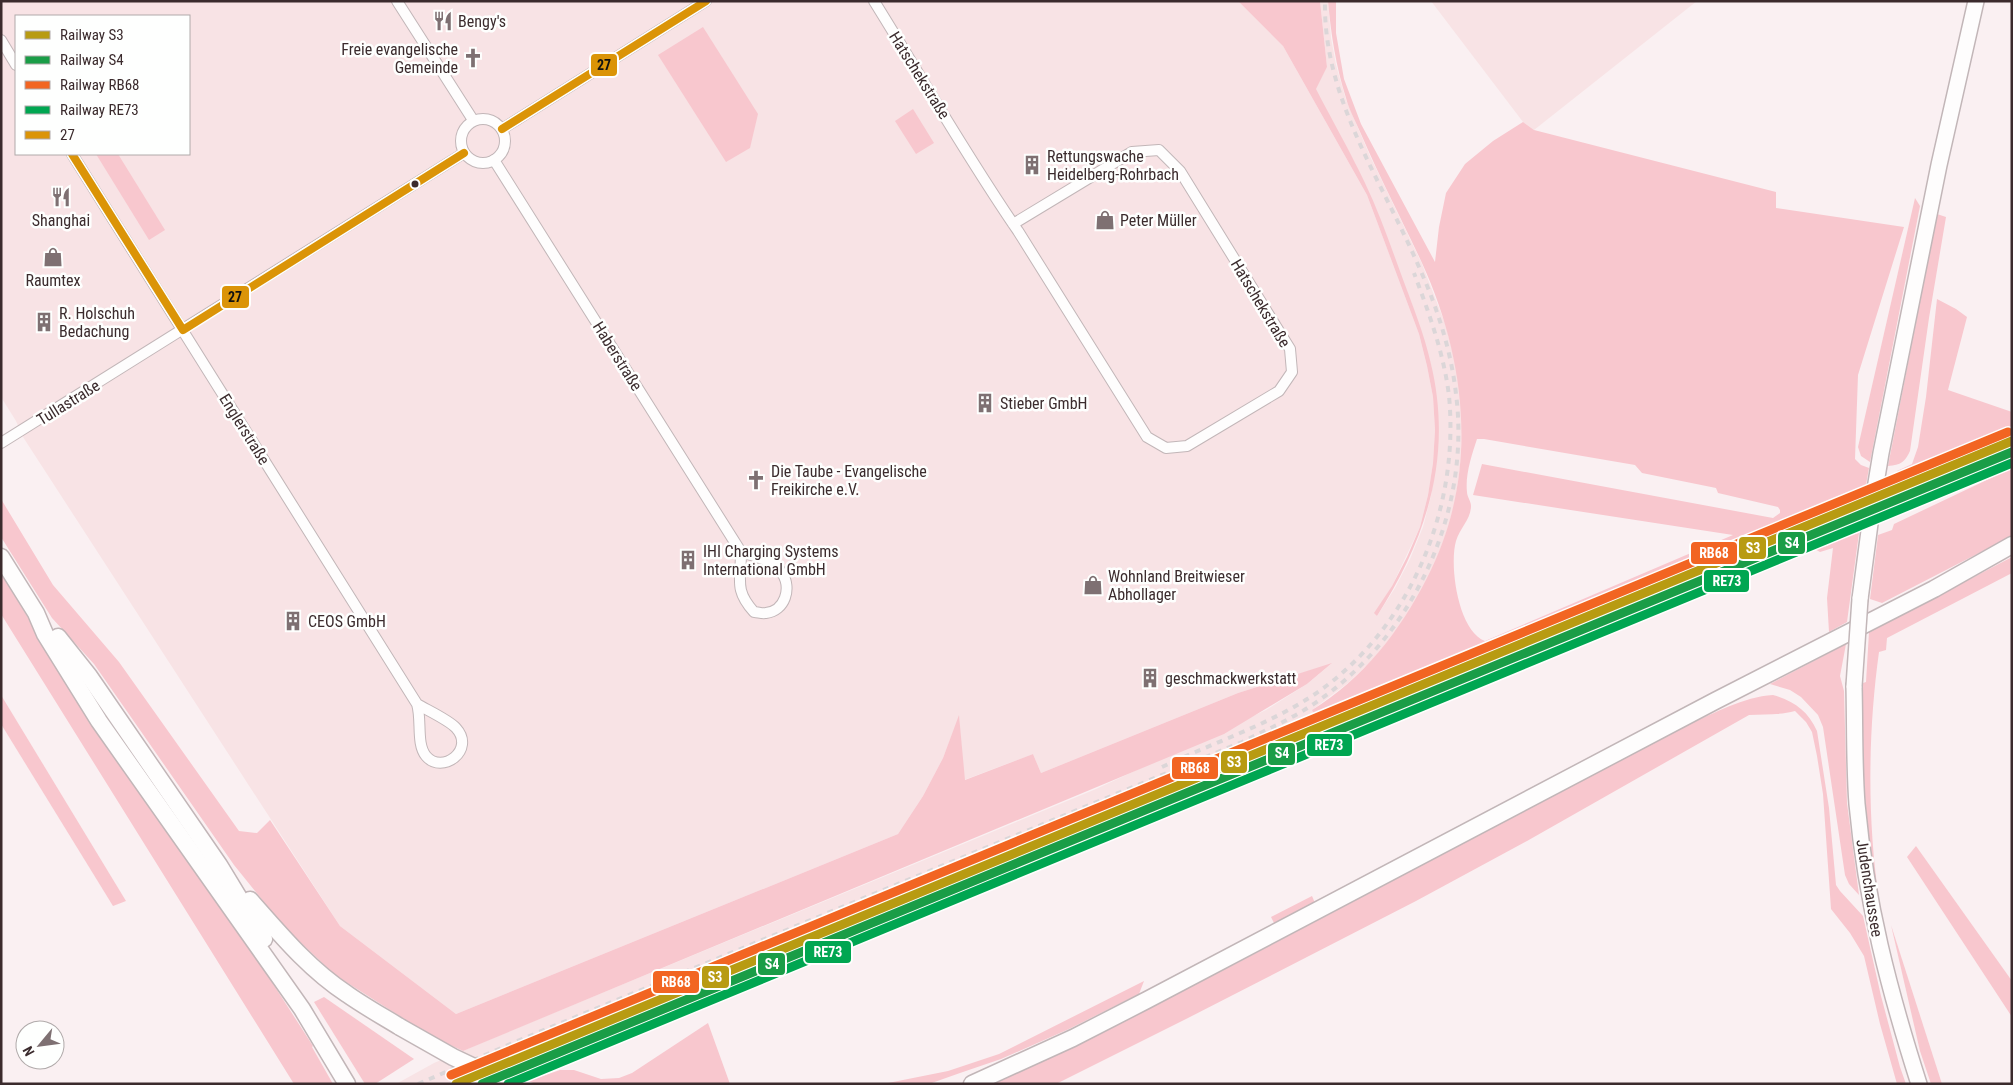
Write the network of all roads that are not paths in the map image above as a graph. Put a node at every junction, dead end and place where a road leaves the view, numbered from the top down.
1 (397, 1) edge
2 (706, 1) edge
3 (874, 1) edge
4 (1976, 1) edge
5 (1, 40) edge
6 (15, 63) edge
7 (473, 120) junction
8 (502, 128) junction
9 (464, 153) junction
10 (73, 155) edge
11 (494, 160) junction
12 (1013, 224) junction
13 (183, 330) junction
14 (1, 443) edge
15 (2012, 545) edge
16 (740, 552) junction
17 (1, 557) edge
18 (36, 614) junction
19 (417, 704) junction
20 (219, 865) junction
21 (302, 1009) junction
22 (348, 1084) edge
23 (510, 1084) edge
24 (972, 1084) edge
25 (1919, 1084) edge

1 - 7 street
2 - 8 street
3 - 12 street, Hatschekstraße
4 - 25 main road, Judenchaussee, bridge
5 - 6 street
7 - 8 street
7 - 9 street
8 - 11 street
9 - 11 street
9 - 13 street, Tullastraße
10 - 13 street, Englerstraße
11 - 16 street, Haberstraße
12 - 12 street, Hatschekstraße
13 - 14 street, Tullastraße
13 - 19 street, Englerstraße
15 - 24 main road
16 - 16 street
17 - 18 main road
18 - 20 main road
18 - 21 main road
19 - 19 street, Englerstraße
20 - 21 main road
20 - 23 main road, bridge
21 - 22 main road

